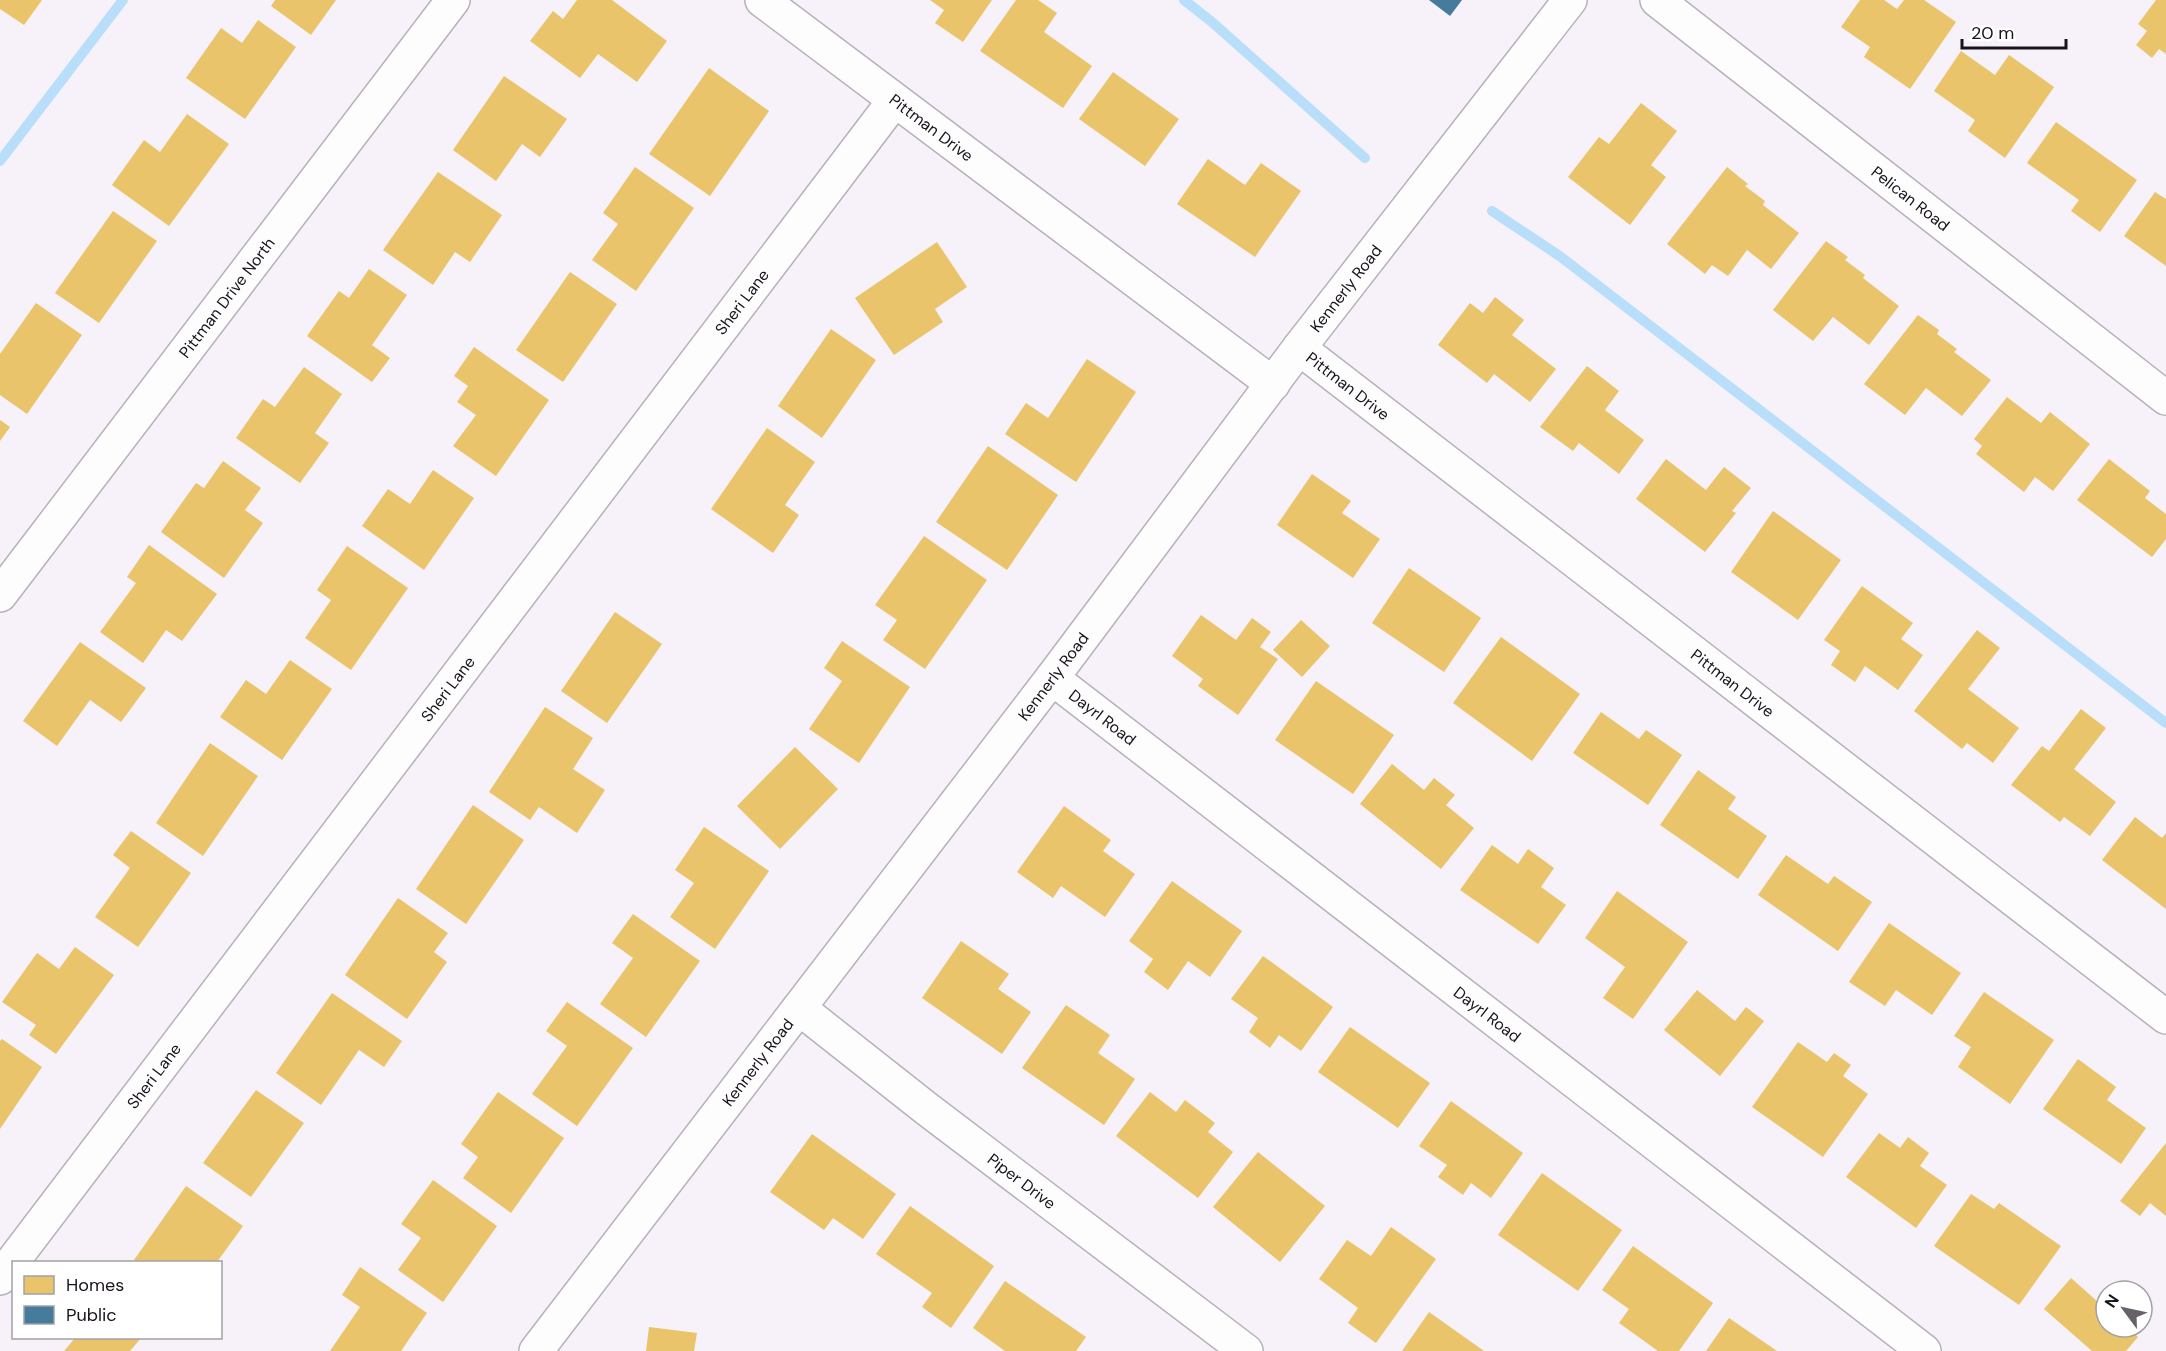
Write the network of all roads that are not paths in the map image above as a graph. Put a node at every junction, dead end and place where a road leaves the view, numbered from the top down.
1 (453, 0) edge
2 (762, 0) edge
3 (1569, 0) edge
4 (1656, 0) edge
5 (894, 101) junction
6 (1299, 348) junction
7 (1273, 384) junction
8 (2166, 398) edge
9 (0, 594) edge
10 (1052, 678) junction
11 (799, 1008) junction
12 (2166, 1017) edge
13 (13, 1261) edge
14 (12, 1262) edge
15 (0, 1278) edge
16 (536, 1351) edge
17 (1246, 1351) edge
18 (1924, 1351) edge

1 - 9 street, Pittman Drive North
2 - 5 street, Pittman Drive
3 - 6 street, Kennerly Road
4 - 8 street, Pelican Road
5 - 7 street, Pittman Drive
5 - 13 street, Sheri Lane
6 - 7 street, Kennerly Road
6 - 12 street, Pittman Drive
7 - 10 street, Kennerly Road
10 - 11 street, Kennerly Road
10 - 18 street, Dayrl Road
11 - 16 street, Kennerly Road
11 - 17 street, Piper Drive
14 - 15 street, Sheri Lane

